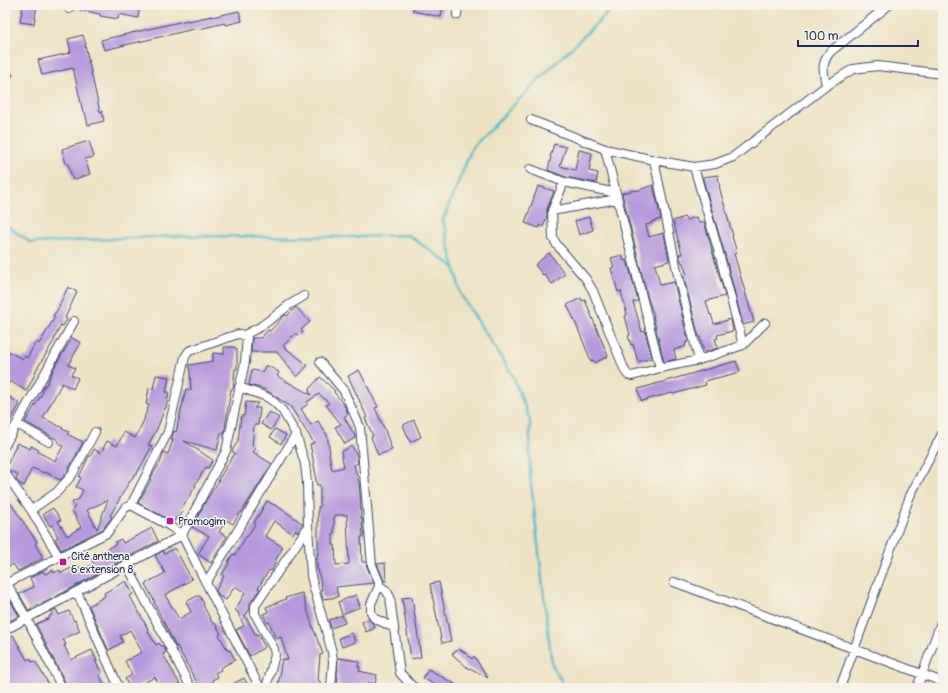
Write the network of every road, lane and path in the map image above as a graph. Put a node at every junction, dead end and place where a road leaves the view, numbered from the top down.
1 (458, 5) edge
2 (889, 5) edge
3 (457, 15) dead end
4 (943, 74) edge
5 (826, 86) junction
6 (531, 120) dead end
7 (605, 149) junction
8 (654, 160) junction
9 (694, 167) junction
10 (530, 169) dead end
11 (564, 182) junction
12 (616, 196) junction
13 (552, 211) junction
14 (304, 296) dead end
15 (74, 321) dead end
16 (765, 323) dead end
17 (244, 335) junction
18 (743, 345) junction
19 (699, 360) junction
20 (320, 362) dead end
21 (660, 368) junction
22 (239, 387) junction
23 (17, 424) junction
24 (95, 432) dead end
25 (943, 432) edge
26 (296, 434) junction
27 (49, 442) dead end
28 (5, 445) edge
29 (5, 473) edge
30 (132, 505) junction
31 (31, 510) junction
32 (308, 527) junction
33 (182, 535) junction
34 (59, 557) junction
35 (127, 565) junction
36 (6, 582) edge
37 (674, 582) dead end
38 (206, 583) junction
39 (379, 586) junction
40 (77, 592) junction
41 (943, 616) edge
42 (27, 619) junction
43 (394, 628) junction
44 (5, 630) edge
45 (854, 649) junction
46 (922, 674) junction
47 (943, 682) edge
48 (62, 688) edge
49 (119, 688) edge
50 (191, 688) edge
51 (260, 688) edge
52 (266, 688) edge
53 (331, 688) edge
54 (416, 688) edge
55 (840, 688) edge
56 (917, 688) edge

1 - 3 street
2 - 5 street
4 - 5 street
5 - 9 street
6 - 7 street
7 - 8 street
7 - 12 street
8 - 9 street
8 - 19 street
9 - 18 street
10 - 11 street
11 - 12 street
11 - 13 street
12 - 13 street
12 - 21 street
13 - 21 street
14 - 17 street
15 - 23 street
16 - 18 street
17 - 22 street
17 - 30 street
18 - 19 street
19 - 21 street
20 - 39 street
22 - 26 street
22 - 33 street
23 - 27 street
23 - 28 street
24 - 31 street
25 - 45 street
26 - 32 street
26 - 38 street
29 - 31 street
30 - 33 street
30 - 34 street
31 - 34 street
32 - 52 street
32 - 53 street
33 - 35 street
33 - 38 street
34 - 36 street
35 - 40 street
35 - 50 street
36 - 42 street
37 - 45 street
38 - 51 street
39 - 43 street
39 - 43 street
40 - 42 street
40 - 49 street
41 - 46 street
42 - 44 street
42 - 48 street
43 - 54 street
45 - 46 street
45 - 55 street
46 - 47 street
46 - 56 street

